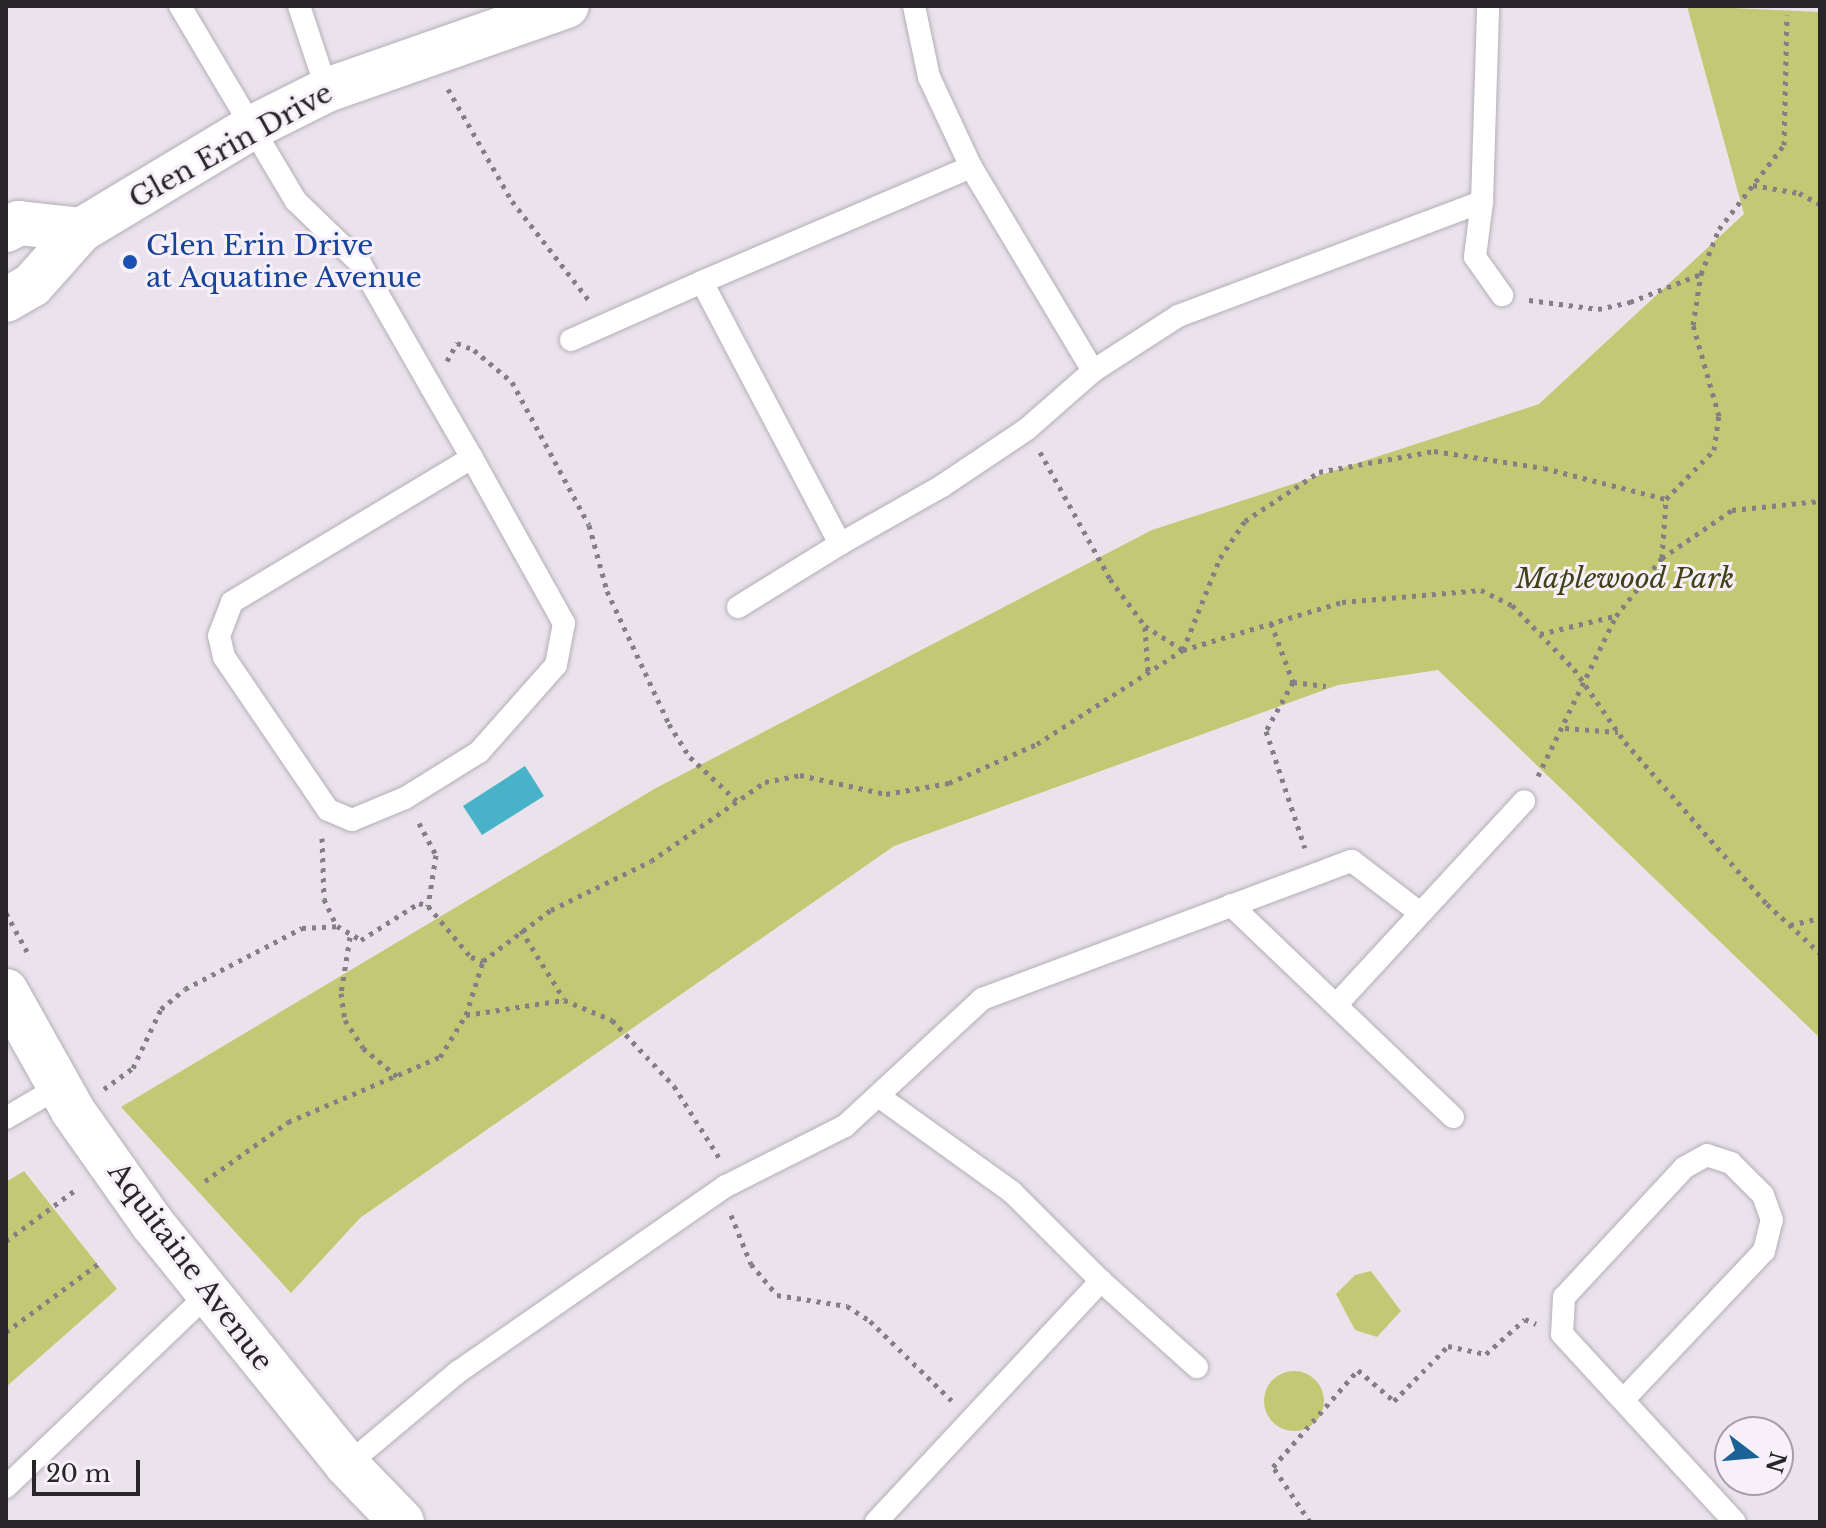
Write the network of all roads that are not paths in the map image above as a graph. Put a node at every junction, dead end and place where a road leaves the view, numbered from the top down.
1 (180, 6) edge
2 (299, 6) edge
3 (567, 6) edge
4 (914, 6) edge
5 (1488, 6) edge
6 (327, 90) junction
7 (251, 128) junction
8 (971, 167) junction
9 (1482, 202) junction
10 (6, 230) edge
11 (81, 230) junction
12 (702, 282) junction
13 (1502, 295) road end
14 (6, 300) edge
15 (571, 340) dead end
16 (1093, 371) junction
17 (472, 458) junction
18 (840, 544) junction
19 (738, 607) dead end
20 (1524, 801) road end
21 (1231, 905) junction
22 (1420, 913) junction
23 (6, 991) edge
24 (1337, 1004) junction
25 (880, 1097) junction
26 (66, 1099) junction
27 (1453, 1117) dead end
28 (6, 1118) edge
29 (1101, 1281) junction
30 (207, 1295) junction
31 (1197, 1367) dead end
32 (1625, 1398) junction
33 (347, 1465) junction
34 (6, 1487) edge
35 (402, 1522) edge
36 (876, 1522) edge
37 (1735, 1522) edge

1 - 7 lane
2 - 6 lane
3 - 6 street, Glen Erin Drive
4 - 8 lane
5 - 9 lane
6 - 7 street, Glen Erin Drive
7 - 11 street, Glen Erin Drive
7 - 17 lane
8 - 12 lane
8 - 16 lane
9 - 13 lane
9 - 16 lane
10 - 11 street
11 - 14 street, Glen Erin Drive
12 - 15 lane
12 - 18 lane
16 - 18 lane
17 - 17 lane
18 - 19 lane
20 - 22 lane
21 - 22 lane
21 - 24 lane
21 - 25 lane
22 - 24 lane
23 - 26 street, Aquitaine Avenue
24 - 27 lane
25 - 29 lane
25 - 33 lane
26 - 28 lane
26 - 30 street, Aquitaine Avenue
29 - 31 lane
29 - 36 lane
30 - 33 street, Aquitaine Avenue
30 - 34 lane
32 - 32 lane
32 - 37 lane
33 - 35 street, Aquitaine Avenue

